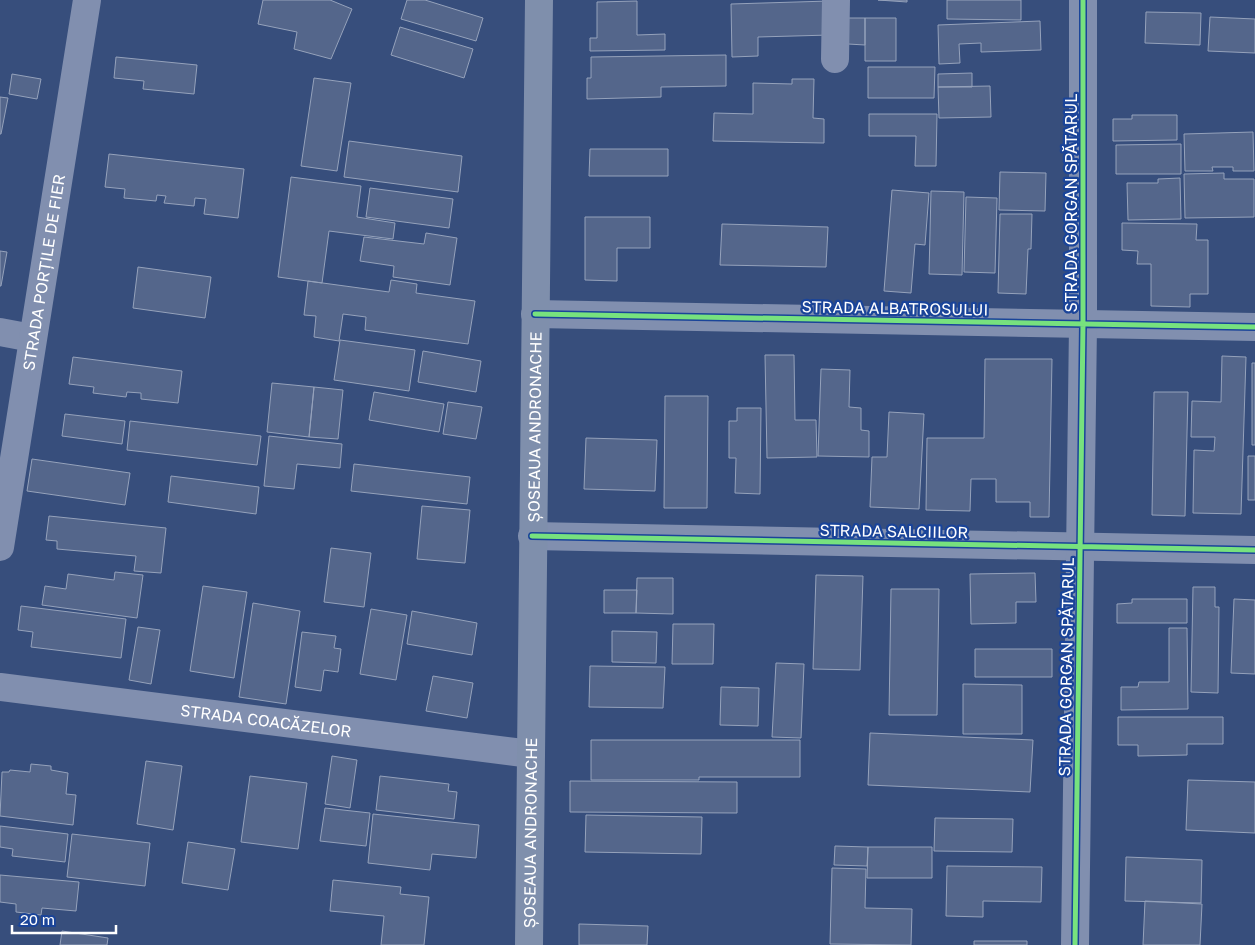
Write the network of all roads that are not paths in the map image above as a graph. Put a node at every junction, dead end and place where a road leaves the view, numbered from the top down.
1 (86, 0) edge
2 (539, 0) edge
3 (836, 0) edge
4 (1083, 0) edge
5 (835, 59) dead end
6 (534, 314) junction
7 (1083, 324) junction
8 (1255, 327) edge
9 (0, 332) edge
10 (32, 338) junction
11 (532, 536) junction
12 (0, 547) edge
13 (1080, 548) junction
14 (1255, 550) edge
15 (0, 687) edge
16 (530, 754) junction
17 (529, 945) edge
18 (1074, 945) edge

1 - 10 street, STRADA PORȚILE DE FIER
2 - 6 main road, ȘOSEAUA ANDRONACHE
3 - 5 street
4 - 7 street, STRADA GORGAN SPĂTARUL
6 - 7 street, STRADA ALBATROSULUI
6 - 11 main road, ȘOSEAUA ANDRONACHE
7 - 8 street, STRADA ALBATROSULUI
7 - 13 street, STRADA GORGAN SPĂTARUL
9 - 10 street
10 - 12 street, STRADA PORȚILE DE FIER
11 - 13 street, STRADA SALCIILOR
11 - 16 main road, ȘOSEAUA ANDRONACHE
13 - 14 street, STRADA SALCIILOR
13 - 18 street, STRADA GORGAN SPĂTARUL
15 - 16 street, STRADA COACĂZELOR
16 - 17 main road, ȘOSEAUA ANDRONACHE

